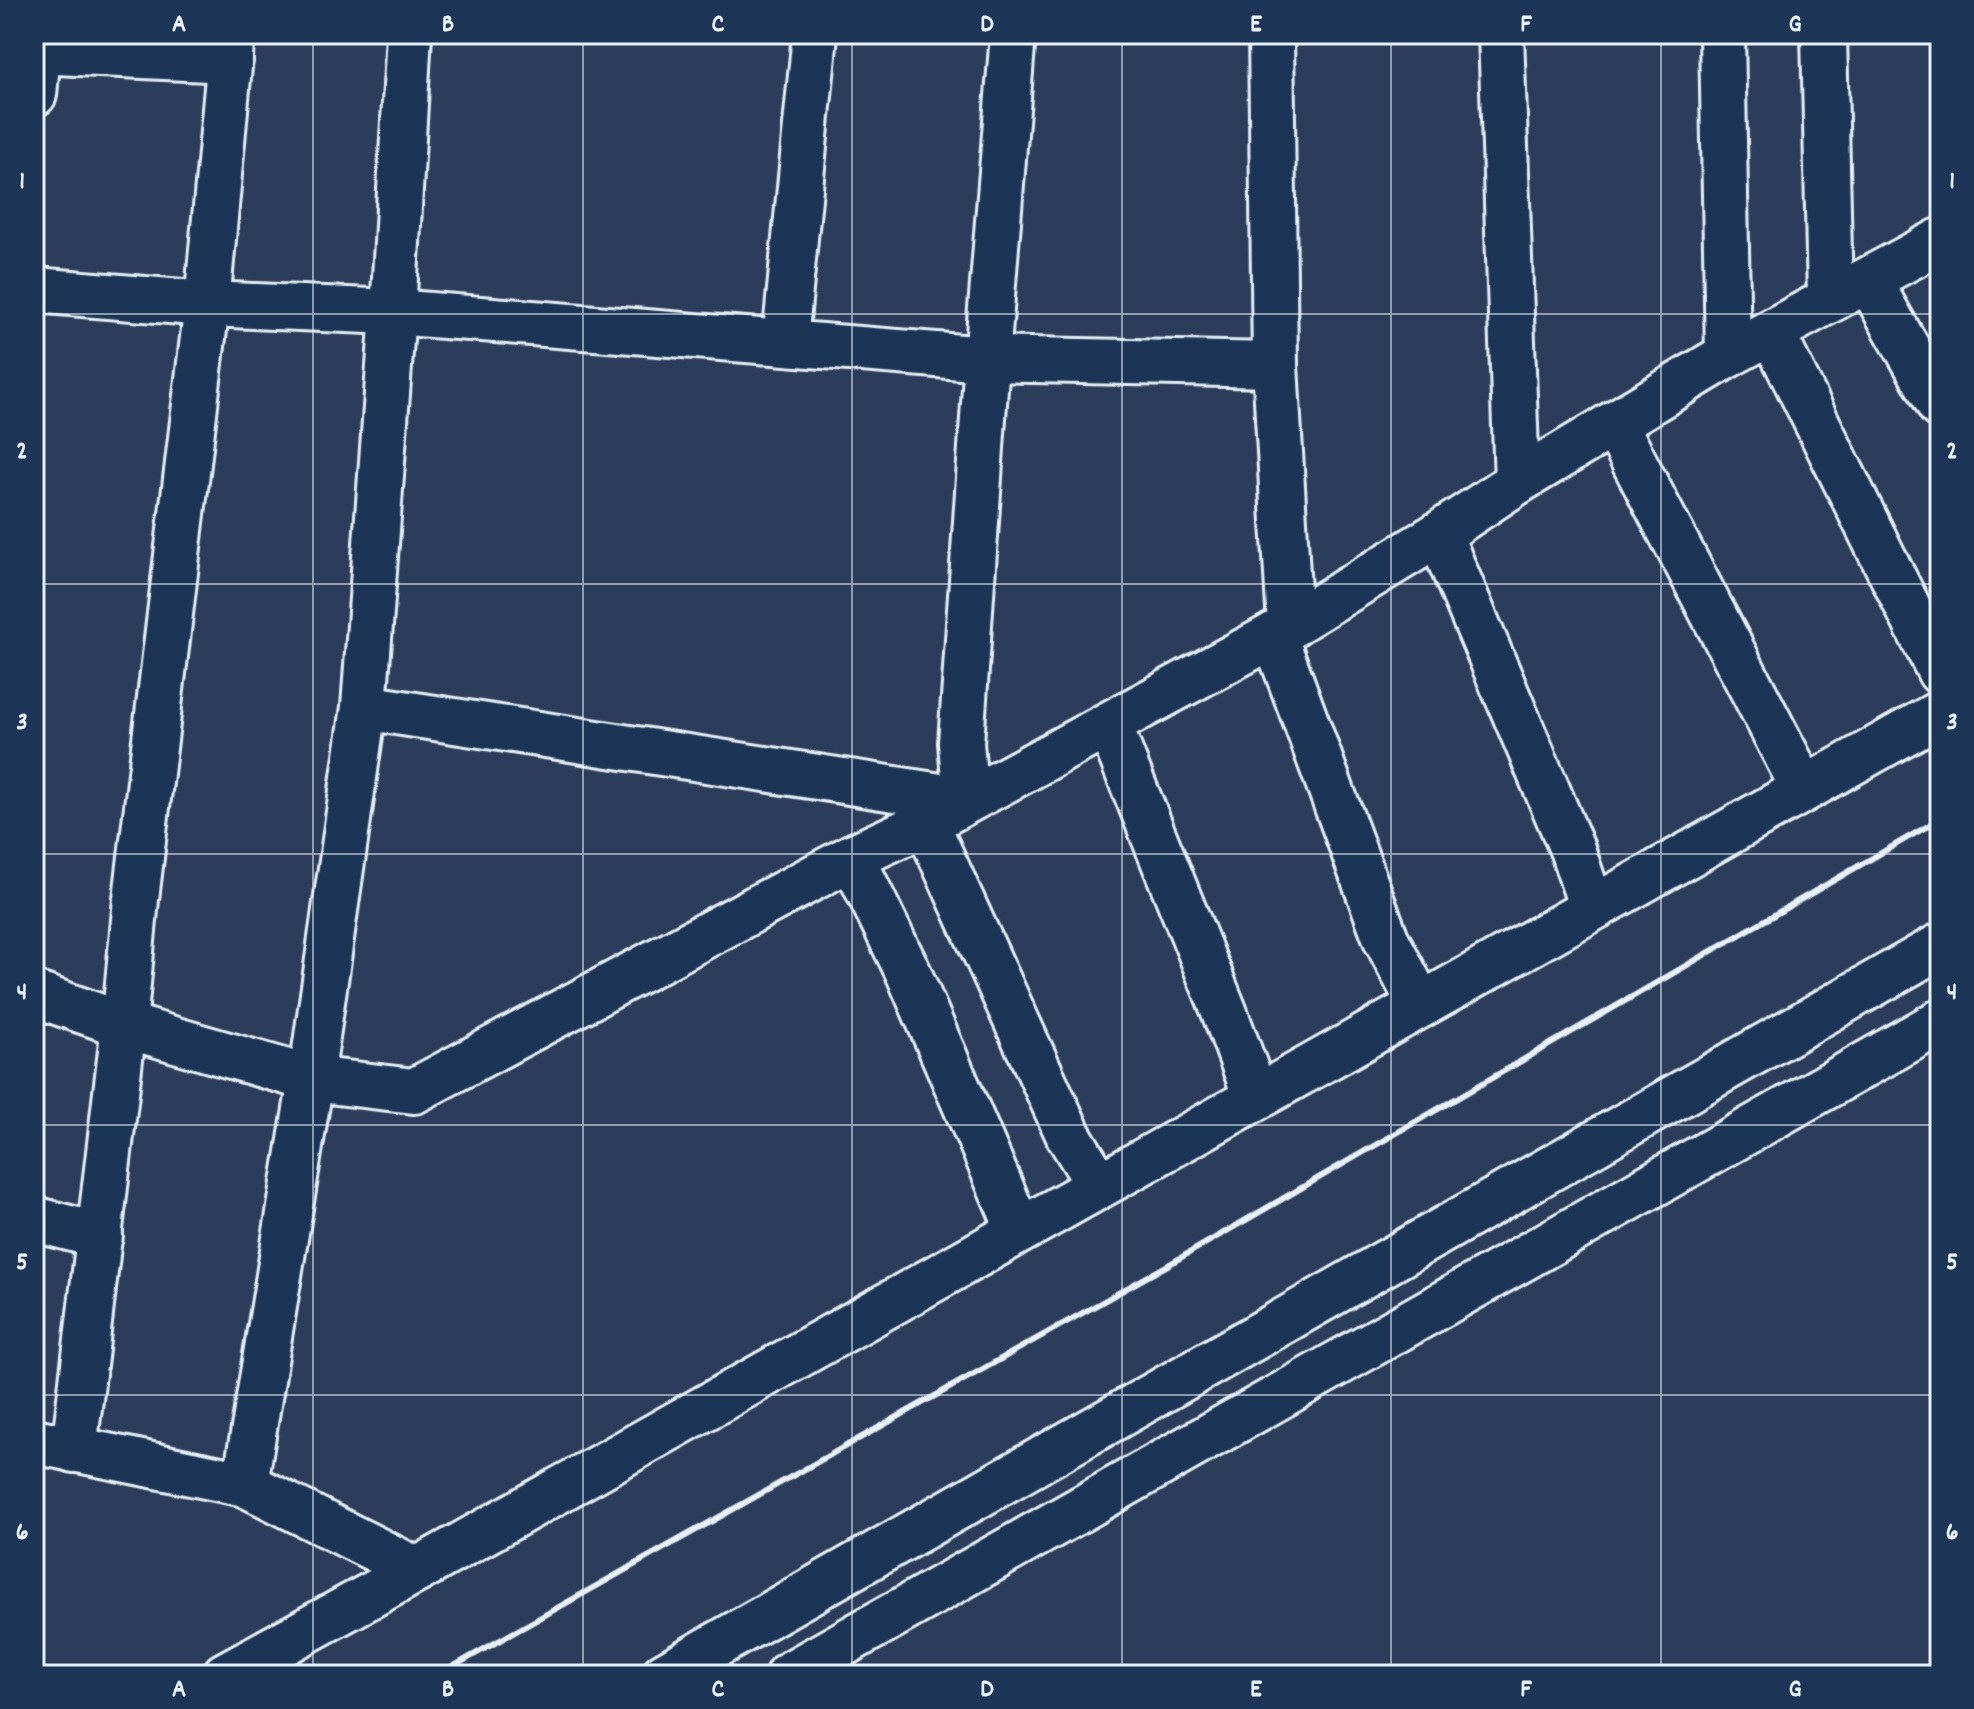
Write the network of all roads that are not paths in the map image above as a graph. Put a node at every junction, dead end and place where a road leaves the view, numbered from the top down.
1 (409, 34) edge
2 (815, 34) edge
3 (1013, 34) edge
4 (1271, 34) edge
5 (1501, 34) edge
6 (1722, 34) edge
7 (1824, 34) edge
8 (231, 47) edge
9 (36, 58) edge
10 (1940, 241) edge
11 (1869, 281) junction
12 (34, 290) edge
13 (1830, 299) junction
14 (207, 304) junction
15 (393, 312) junction
16 (1772, 332) junction
17 (785, 341) junction
18 (1728, 355) junction
19 (987, 359) junction
20 (1275, 365) junction
21 (1940, 406) edge
22 (1615, 425) junction
23 (1517, 482) junction
24 (1439, 534) junction
25 (1282, 630) junction
26 (1940, 672) edge
27 (364, 707) junction
28 (1940, 713) edge
29 (1109, 725) junction
30 (1804, 789) junction
31 (966, 800) junction
32 (926, 823) junction
33 (852, 857) junction
34 (1592, 908) junction
35 (1940, 946) edge
36 (34, 994) edge
37 (1420, 1004) junction
38 (1940, 1022) edge
39 (124, 1025) junction
40 (311, 1079) junction
41 (1256, 1097) junction
42 (1099, 1185) junction
43 (34, 1219) edge
44 (1019, 1230) junction
45 (100, 1236) junction
46 (54, 1446) edge
47 (245, 1484) junction
48 (417, 1570) junction
49 (225, 1675) edge
50 (664, 1675) edge
51 (788, 1675) edge

1 - 15 street
2 - 17 street
3 - 19 street
4 - 20 street
5 - 23 street
6 - 18 street
7 - 13 street
8 - 9 street
8 - 14 street
10 - 11 street
11 - 13 street
11 - 21 street
12 - 14 street
13 - 16 street
14 - 15 street
14 - 39 street
15 - 17 street
15 - 27 street
16 - 18 street
16 - 26 street
17 - 19 street
18 - 22 street
19 - 20 street
19 - 31 street
20 - 25 street
22 - 23 street
22 - 30 street
23 - 24 street
24 - 25 street
24 - 34 street
25 - 29 street
25 - 37 street
27 - 31 street
27 - 40 street
28 - 30 street
29 - 31 street
29 - 41 street
30 - 34 street
31 - 32 street
32 - 33 street
32 - 42 street
33 - 40 street
33 - 44 street
34 - 37 street
35 - 50 street
36 - 39 street
37 - 41 street
38 - 51 street
39 - 40 street
39 - 45 street
40 - 47 street
41 - 42 street
42 - 44 street
43 - 45 street
44 - 48 street
45 - 46 street
46 - 47 street
47 - 48 street
48 - 49 street

